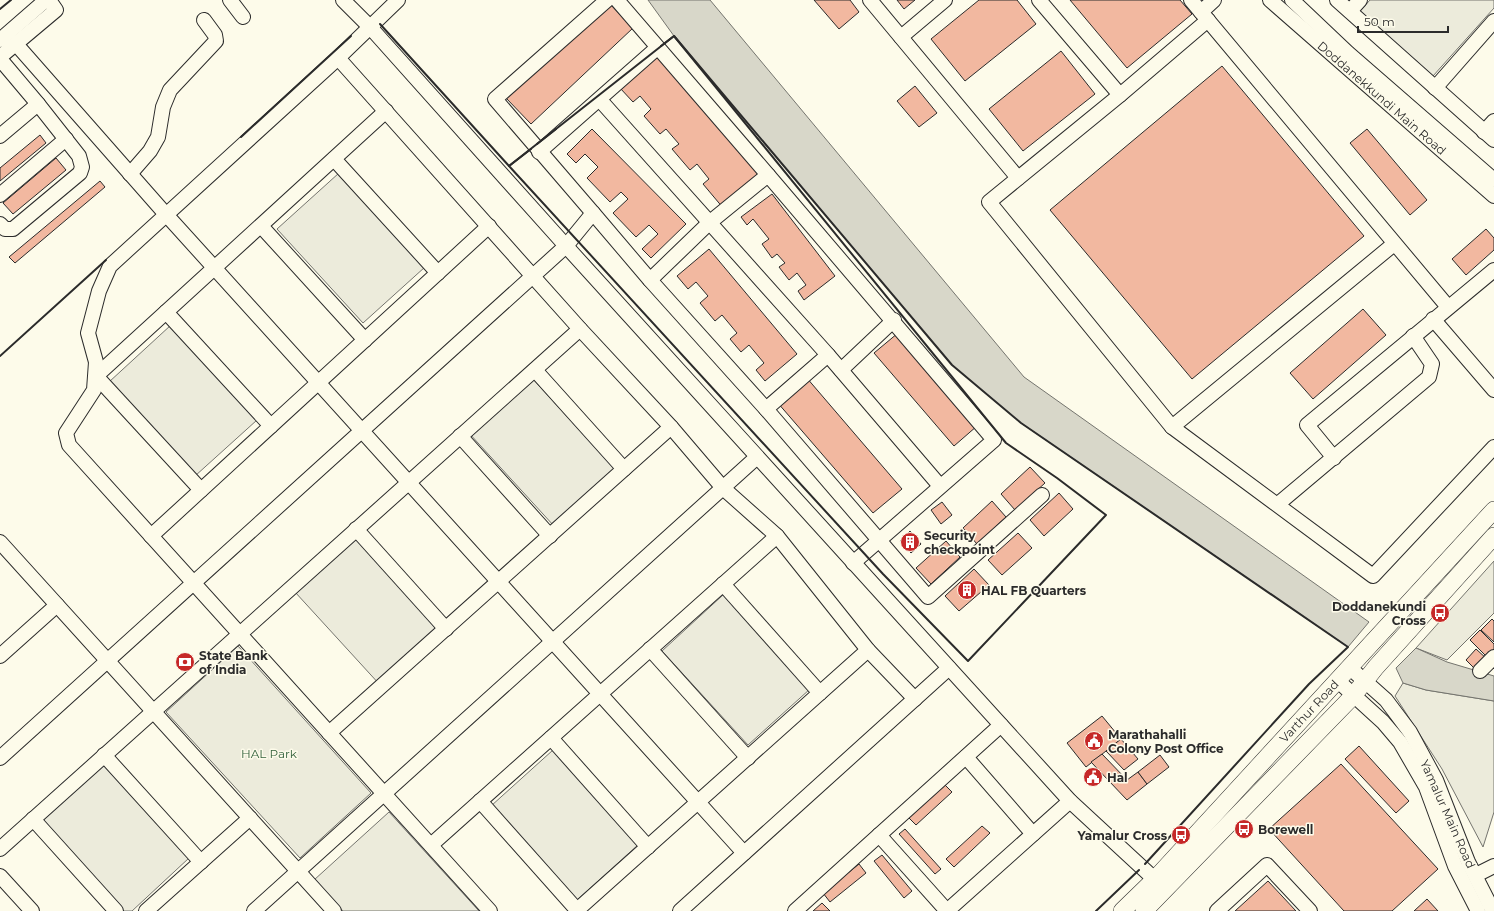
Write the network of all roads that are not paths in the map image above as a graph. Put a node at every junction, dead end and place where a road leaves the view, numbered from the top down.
1 (46, 0) edge
2 (230, 0) edge
3 (343, 0) edge
4 (398, 0) edge
5 (606, 0) edge
6 (617, 0) edge
7 (870, 0) edge
8 (945, 0) edge
9 (1039, 0) edge
10 (1191, 0) edge
11 (1214, 0) edge
12 (1270, 0) edge
13 (1292, 0) edge
14 (1337, 0) edge
15 (1360, 0) edge
16 (53, 5) edge
17 (1350, 11) junction
18 (1204, 16) junction
19 (243, 17) dead end
20 (204, 20) dead end
21 (1494, 21) edge
22 (370, 27) junction
23 (901, 37) junction
24 (0, 40) edge
25 (16, 44) junction
26 (657, 48) junction
27 (0, 58) edge
28 (338, 58) junction
29 (1435, 88) junction
30 (1120, 96) junction
31 (600, 100) junction
32 (38, 104) junction
33 (386, 111) junction
34 (1494, 121) edge
35 (0, 136) edge
36 (1489, 136) edge
37 (66, 139) junction
38 (539, 152) junction
39 (334, 159) junction
40 (130, 174) junction
41 (768, 175) junction
42 (1018, 178) junction
43 (1494, 180) edge
44 (0, 195) edge
45 (1494, 196) edge
46 (593, 213) junction
47 (166, 215) junction
48 (708, 223) junction
49 (0, 224) edge
50 (261, 226) junction
51 (489, 226) junction
52 (1394, 244) junction
53 (566, 246) junction
54 (214, 268) junction
55 (1494, 270) edge
56 (438, 273) junction
57 (533, 276) junction
58 (650, 280) junction
59 (1448, 307) junction
60 (166, 312) junction
61 (1433, 319) junction
62 (894, 320) junction
63 (580, 329) junction
64 (1413, 336) junction
65 (365, 340) junction
66 (828, 355) junction
67 (535, 370) junction
68 (841, 370) junction
69 (96, 376) junction
70 (318, 383) junction
71 (1494, 390) edge
72 (766, 409) junction
73 (271, 426) junction
74 (671, 427) junction
75 (1172, 427) junction
76 (362, 431) junction
77 (460, 436) junction
78 (1494, 447) edge
79 (757, 457) junction
80 (1334, 458) junction
81 (624, 469) junction
82 (408, 483) junction
83 (940, 486) junction
84 (723, 488) junction
85 (201, 490) junction
86 (1042, 495) dead end
87 (1278, 504) junction
88 (1494, 510) edge
89 (356, 529) junction
90 (151, 536) junction
91 (550, 536) junction
92 (777, 536) junction
93 (1494, 536) edge
94 (878, 540) junction
95 (0, 542) edge
96 (853, 562) junction
97 (498, 582) junction
98 (193, 583) junction
99 (723, 584) junction
100 (57, 604) junction
101 (446, 629) junction
102 (239, 634) junction
103 (552, 642) junction
104 (2, 649) edge
105 (650, 649) junction
106 (868, 650) junction
107 (1494, 657) edge
108 (108, 661) junction
109 (1349, 667) junction
110 (949, 668) junction
111 (1480, 671) dead end
112 (1338, 680) junction
113 (1364, 682) junction
114 (820, 693) junction
115 (600, 694) junction
116 (1353, 696) junction
117 (915, 699) junction
118 (153, 711) junction
119 (1001, 725) junction
120 (329, 733) junction
121 (551, 738) junction
122 (104, 755) junction
123 (966, 757) junction
124 (0, 758) edge
125 (748, 758) junction
126 (384, 794) junction
127 (1070, 800) junction
128 (480, 802) junction
129 (698, 802) junction
130 (250, 818) junction
131 (33, 819) junction
132 (1033, 834) junction
133 (879, 835) junction
134 (431, 845) junction
135 (648, 847) junction
136 (0, 848) edge
137 (744, 853) junction
138 (201, 862) junction
139 (1494, 866) edge
140 (298, 871) junction
141 (1476, 875) junction
142 (0, 876) edge
143 (1160, 884) junction
144 (32, 911) edge
145 (116, 911) edge
146 (146, 911) edge
147 (254, 911) edge
148 (334, 911) edge
149 (490, 911) edge
150 (577, 911) edge
151 (680, 911) edge
152 (795, 911) edge
153 (947, 911) edge
154 (1122, 911) edge
155 (1144, 911) edge
156 (1217, 911) edge
157 (1310, 911) edge
158 (1478, 911) edge
159 (1493, 911) edge

1 - 24 street
2 - 19 street
3 - 22 street
4 - 22 street
5 - 38 street
6 - 26 street
7 - 23 street
8 - 23 street
9 - 30 street
10 - 18 street
11 - 18 street
12 - 45 street, Doddanekkundi Main Road
13 - 43 street, Doddanekkundi Main Road
14 - 17 street
15 - 17 street
16 - 25 street
17 - 29 street
18 - 30 street
18 - 52 street
20 - 40 street
21 - 29 street
22 - 28 street
22 - 53 street
23 - 42 street
25 - 27 street
25 - 40 street
26 - 31 street
26 - 41 street
27 - 32 street
28 - 33 street
28 - 47 street
29 - 36 street
30 - 42 street
31 - 38 street
31 - 48 street
32 - 35 street
32 - 37 street
33 - 39 street
33 - 51 street
34 - 36 street
37 - 44 street
37 - 49 street
38 - 46 street
39 - 50 street
39 - 56 street
40 - 47 street
41 - 48 street
41 - 62 street
42 - 75 street
46 - 53 street
46 - 58 street
47 - 54 street
47 - 69 street
48 - 58 street
48 - 66 street
50 - 54 street
50 - 65 street
51 - 56 street
51 - 57 street
52 - 59 street
52 - 75 street
53 - 57 street
53 - 79 street
54 - 60 street
54 - 70 street
55 - 59 street
56 - 65 street
57 - 63 street
57 - 76 street
58 - 72 street
59 - 61 street
60 - 69 street
60 - 73 street
61 - 64 street
61 - 71 street
62 - 68 street
62 - 83 street
63 - 67 street
63 - 74 street
64 - 80 street
64 - 80 street
65 - 70 street
66 - 68 street
66 - 72 street
67 - 77 street
67 - 81 street
68 - 83 street
69 - 85 street
69 - 90 street
70 - 73 street
70 - 76 street
72 - 94 street
73 - 85 street
74 - 81 street
74 - 84 street
75 - 87 street
76 - 82 street
76 - 98 street
77 - 82 street
77 - 91 street
78 - 87 street
79 - 84 street
79 - 96 street
80 - 87 street
81 - 91 street
82 - 89 street
82 - 97 street
83 - 94 street
84 - 92 street
84 - 103 street
85 - 90 street
86 - 94 street
88 - 109 main road, Varthur Road
89 - 101 street
89 - 102 street
90 - 98 street
91 - 97 street
92 - 99 street
92 - 106 street
93 - 113 main road, Varthur Road
94 - 96 street
95 - 100 street
96 - 110 street
97 - 101 street
97 - 103 street
98 - 102 street
98 - 108 street
99 - 105 street
99 - 114 street
100 - 104 street
100 - 108 street
101 - 120 street
102 - 118 street
102 - 120 street
103 - 115 street
103 - 126 street
105 - 115 street
105 - 125 street
106 - 114 street
106 - 117 street
107 - 111 street
108 - 118 street
108 - 124 street
109 - 112 main road, Varthur Road
109 - 113 street, Yamalur Main Road
110 - 117 street
110 - 119 street
112 - 116 street, Yamalur Main Road
112 - 143 main road, Varthur Road
113 - 116 main road, Varthur Road
113 - 141 street, Yamalur Main Road
114 - 125 street
115 - 121 street
115 - 129 street
116 - 143 main road, Varthur Road
116 - 158 street, Yamalur Main Road
117 - 137 street
118 - 122 street
118 - 130 street
119 - 123 street
119 - 127 street
120 - 126 street
121 - 128 street
121 - 135 street
122 - 131 street
122 - 138 street
123 - 132 street
123 - 133 street
125 - 129 street
126 - 134 street
126 - 140 street
127 - 132 street
127 - 143 street
128 - 134 street
128 - 150 street
129 - 135 street
129 - 137 street
130 - 138 street
130 - 140 street
131 - 136 street
131 - 145 street
132 - 153 street
133 - 152 street
133 - 153 street
134 - 149 street
135 - 150 street
137 - 151 street
138 - 146 street
139 - 141 street
140 - 147 street
140 - 148 street
141 - 159 street, Yamalur Main Road
142 - 144 street
143 - 154 main road, Varthur Road
143 - 155 main road, Varthur Road
156 - 157 street

